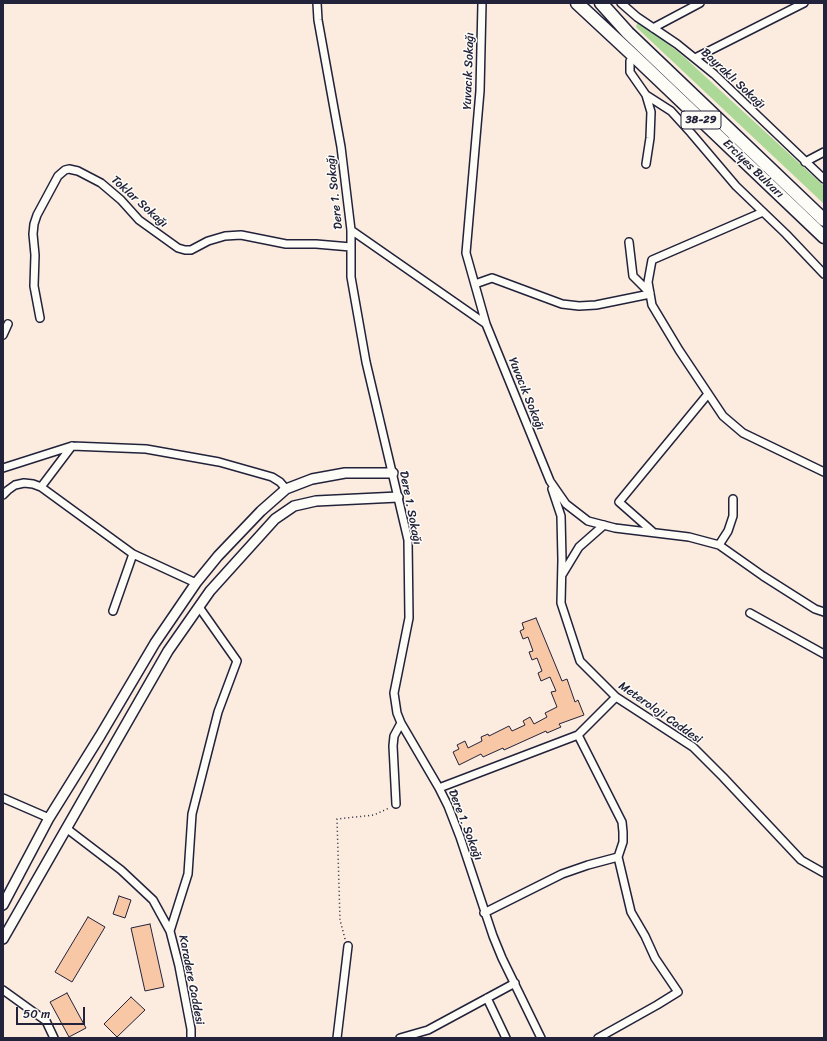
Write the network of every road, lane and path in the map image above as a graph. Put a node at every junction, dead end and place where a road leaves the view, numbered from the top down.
1 (317, 3) edge
2 (482, 3) edge
3 (577, 3) edge
4 (601, 3) edge
5 (621, 3) edge
6 (700, 3) edge
7 (804, 3) edge
8 (653, 28) junction
9 (634, 56) junction
10 (695, 58) junction
11 (646, 95) junction
12 (824, 152) edge
13 (805, 162) junction
14 (646, 164) dead end
15 (824, 180) edge
16 (764, 212) junction
17 (824, 220) edge
18 (351, 230) junction
19 (824, 237) edge
20 (629, 242) dead end
21 (351, 248) junction
22 (824, 274) edge
23 (475, 284) junction
24 (650, 294) junction
25 (40, 318) dead end
26 (8, 324) dead end
27 (486, 324) junction
28 (3, 334) edge
29 (708, 394) junction
30 (72, 446) junction
31 (3, 468) edge
32 (824, 472) edge
33 (393, 473) junction
34 (550, 481) junction
35 (41, 487) junction
36 (286, 489) junction
37 (3, 496) edge
38 (398, 497) junction
39 (733, 499) dead end
40 (604, 525) junction
41 (653, 532) junction
42 (719, 545) junction
43 (133, 554) junction
44 (562, 576) junction
45 (196, 584) junction
46 (199, 607) junction
47 (113, 612) dead end
48 (824, 612) edge
49 (750, 613) dead end
50 (824, 654) edge
51 (616, 697) junction
52 (401, 723) junction
53 (578, 735) junction
54 (439, 788) junction
55 (3, 798) edge
56 (396, 804) joint
57 (49, 818) junction
58 (66, 828) junction
59 (618, 857) junction
60 (824, 873) edge
61 (3, 905) edge
62 (484, 913) junction
63 (170, 931) junction
64 (3, 939) edge
65 (348, 946) joint
66 (515, 983) junction
67 (3, 990) edge
68 (487, 998) junction
69 (54, 1038) edge
70 (191, 1038) edge
71 (337, 1038) edge
72 (400, 1038) edge
73 (506, 1038) edge
74 (541, 1038) edge
75 (598, 1038) edge

1 - 18 street, Dere 1. Sokağı
2 - 23 street, Yuvacık Sokağı
3 - 9 highway, Erciyes Bulvarı / 38-29
4 - 17 highway, Erciyes Bulvarı / 38-29
5 - 8 street, Bayraklı Sokağı
6 - 8 street
7 - 10 street
8 - 10 street, Bayraklı Sokağı
9 - 11 street
9 - 19 highway, Erciyes Bulvarı / 38-29
10 - 13 street, Bayraklı Sokağı
11 - 14 street
11 - 16 street
12 - 13 street
13 - 15 street, Bayraklı Sokağı
16 - 22 street
16 - 24 street
18 - 21 street, Dere 1. Sokağı
18 - 27 street
20 - 24 street
21 - 25 street, Toklar Sokağı
21 - 33 street, Dere 1. Sokağı
23 - 24 street
23 - 27 street, Yuvacık Sokağı
24 - 29 street
26 - 28 street
27 - 34 street, Yuvacık Sokağı
29 - 32 street
29 - 41 street
30 - 31 street
30 - 35 street
30 - 36 street
33 - 36 street
33 - 38 street, Dere 1. Sokağı
34 - 40 street, Yuvacık Sokağı
34 - 44 street
35 - 37 street
35 - 43 street
36 - 45 street
38 - 46 street
38 - 52 street, Dere 1. Sokağı
39 - 42 street
40 - 41 street, Yuvacık Sokağı
40 - 44 street
41 - 42 street, Yuvacık Sokağı
42 - 48 street, Yuvacık Sokağı
43 - 45 street
43 - 47 street
44 - 51 street, Meteroloji Caddesi
45 - 57 street
46 - 58 street
46 - 63 street
49 - 50 street
51 - 53 street
51 - 60 street, Meteroloji Caddesi
52 - 54 street, Dere 1. Sokağı
52 - 56 street
53 - 54 street
53 - 59 street
54 - 62 street, Dere 1. Sokağı
55 - 57 street
56 - 65 path
57 - 61 street
58 - 63 street, Karadere Caddesi
58 - 64 street
59 - 62 street
59 - 75 street
62 - 66 street, Dere 1. Sokağı
63 - 70 street, Karadere Caddesi
65 - 71 street
66 - 68 street
66 - 74 street, Dere 1. Sokağı
67 - 69 street
68 - 72 street
68 - 73 street

